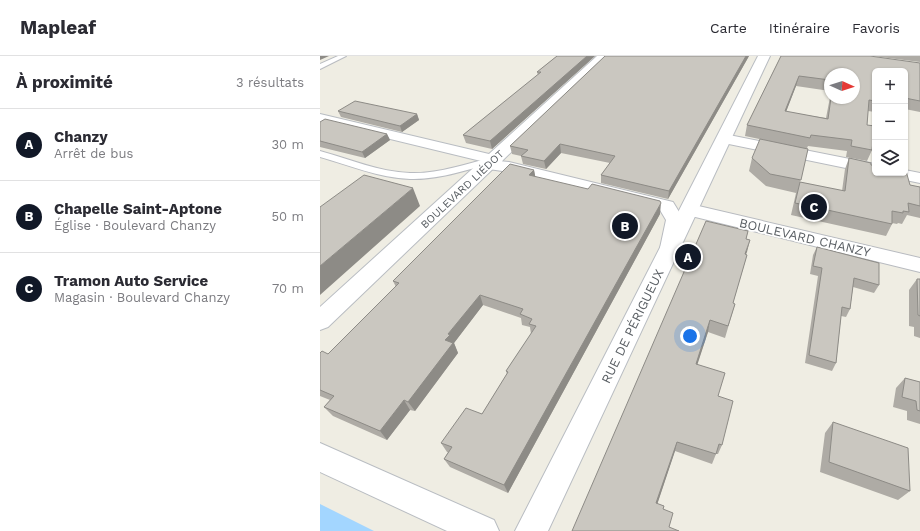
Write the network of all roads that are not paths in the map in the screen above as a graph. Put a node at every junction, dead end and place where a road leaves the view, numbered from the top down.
1 (343, 56) edge
2 (604, 56) edge
3 (764, 56) edge
4 (320, 67) edge
5 (320, 118) edge
6 (724, 139) junction
7 (320, 154) edge
8 (494, 160) junction
9 (872, 168) edge
10 (395, 173) junction
11 (908, 175) edge
12 (920, 178) edge
13 (376, 181) edge
14 (694, 201) junction
15 (669, 249) junction
16 (920, 265) edge
17 (320, 321) edge
18 (320, 457) edge
19 (484, 531) edge
20 (531, 531) edge

1 - 4 lane
2 - 8 main road, BOULEVARD LIÉDOT
3 - 6 main road, RUE DE PÉRIGUEUX
5 - 8 main road
6 - 9 main road
6 - 14 main road, RUE DE PÉRIGUEUX
7 - 10 lane
8 - 10 lane
8 - 14 main road
8 - 15 main road
8 - 17 main road, BOULEVARD LIÉDOT
10 - 13 lane
11 - 12 main road
14 - 15 main road, RUE DE PÉRIGUEUX
14 - 16 main road, BOULEVARD CHANZY
15 - 20 main road, RUE DE PÉRIGUEUX
18 - 19 main road

